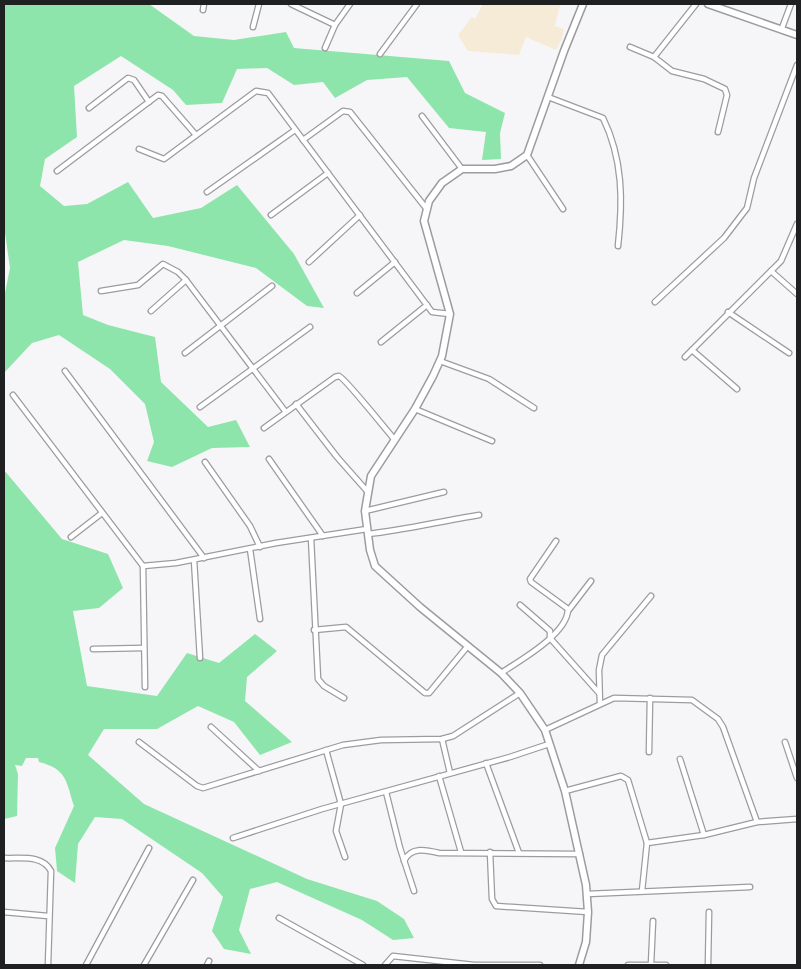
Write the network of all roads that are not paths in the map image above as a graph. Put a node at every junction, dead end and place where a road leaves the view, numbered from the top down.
1 (204, 4) edge
2 (259, 4) edge
3 (291, 4) edge
4 (350, 4) edge
5 (417, 4) edge
6 (584, 4) edge
7 (696, 4) edge
8 (708, 4) edge
9 (791, 4) edge
10 (203, 10) dead end
11 (334, 25) junction
12 (253, 27) dead end
13 (782, 28) junction
14 (797, 34) edge
15 (325, 48) dead end
16 (630, 48) dead end
17 (380, 54) dead end
18 (654, 58) junction
19 (797, 65) edge
20 (548, 97) junction
21 (149, 102) junction
22 (89, 108) dead end
23 (422, 116) dead end
24 (295, 130) junction
25 (718, 132) dead end
26 (196, 135) junction
27 (303, 140) junction
28 (139, 149) dead end
29 (527, 156) junction
30 (462, 169) junction
31 (57, 171) dead end
32 (328, 173) junction
33 (207, 192) dead end
34 (426, 208) junction
35 (563, 209) dead end
36 (271, 215) dead end
37 (360, 215) junction
38 (797, 227) edge
39 (618, 246) dead end
40 (309, 262) dead end
41 (396, 262) junction
42 (771, 271) junction
43 (186, 280) junction
44 (272, 286) dead end
45 (101, 291) dead end
46 (357, 293) dead end
47 (797, 294) edge
48 (655, 302) dead end
49 (427, 306) junction
50 (151, 311) dead end
51 (728, 312) junction
52 (450, 314) junction
53 (221, 326) junction
54 (310, 327) dead end
55 (381, 342) dead end
56 (692, 350) junction
57 (185, 353) dead end
58 (789, 353) dead end
59 (685, 356) dead end
60 (440, 361) junction
61 (253, 369) junction
62 (65, 371) dead end
63 (737, 389) dead end
64 (13, 395) dead end
65 (296, 404) junction
66 (200, 407) dead end
67 (534, 408) dead end
68 (415, 409) junction
69 (285, 411) junction
70 (264, 428) dead end
71 (395, 440) junction
72 (492, 441) dead end
73 (269, 459) dead end
74 (205, 462) dead end
75 (367, 491) junction
76 (444, 492) dead end
77 (365, 511) junction
78 (102, 513) junction
79 (479, 515) dead end
80 (367, 532) junction
81 (323, 536) junction
82 (71, 537) dead end
83 (310, 538) junction
84 (556, 541) dead end
85 (260, 547) junction
86 (250, 549) junction
87 (204, 558) junction
88 (194, 560) junction
89 (143, 566) junction
90 (591, 581) dead end
91 (651, 596) dead end
92 (520, 605) dead end
93 (568, 610) junction
94 (260, 618) dead end
95 (314, 630) junction
96 (550, 638) junction
97 (467, 647) junction
98 (143, 648) junction
99 (93, 649) dead end
100 (200, 658) dead end
101 (500, 673) junction
102 (145, 687) dead end
103 (520, 693) junction
104 (599, 693) junction
105 (344, 698) dead end
106 (650, 698) junction
107 (600, 704) junction
108 (211, 727) dead end
109 (544, 730) junction
110 (442, 739) junction
111 (140, 742) dead end
112 (785, 742) dead end
113 (549, 744) junction
114 (326, 750) junction
115 (650, 752) dead end
116 (680, 759) dead end
117 (486, 764) junction
118 (258, 771) junction
119 (450, 773) junction
120 (439, 776) junction
121 (797, 778) edge
122 (564, 790) junction
123 (386, 792) junction
124 (341, 804) junction
125 (797, 819) edge
126 (757, 822) junction
127 (704, 835) junction
128 (233, 838) dead end
129 (647, 844) junction
130 (149, 848) dead end
131 (461, 852) junction
132 (490, 852) junction
133 (519, 852) junction
134 (580, 854) junction
135 (345, 857) dead end
136 (4, 858) edge
137 (404, 861) junction
138 (193, 880) dead end
139 (750, 887) dead end
140 (414, 891) dead end
141 (642, 891) junction
142 (587, 894) junction
143 (4, 912) edge
144 (588, 912) junction
145 (709, 912) dead end
146 (48, 916) junction
147 (279, 918) dead end
148 (653, 921) dead end
149 (449, 964) edge
150 (651, 964) edge
151 (48, 965) edge
152 (86, 965) edge
153 (144, 965) edge
154 (363, 965) edge
155 (385, 965) edge
156 (540, 965) edge
157 (579, 965) edge
158 (628, 965) edge
159 (666, 965) edge
160 (708, 965) edge

1 - 10 street
2 - 12 street
3 - 11 street
4 - 11 street
5 - 17 street
6 - 20 street
7 - 18 street
8 - 13 street
9 - 13 street
11 - 15 street
13 - 14 street
16 - 18 street
18 - 25 street
19 - 48 street
20 - 29 street
20 - 39 street
21 - 22 street
21 - 26 street
21 - 31 street
23 - 30 street
24 - 26 street
24 - 27 street
24 - 33 street
26 - 28 street
27 - 32 street
27 - 34 street
29 - 30 street
29 - 35 street
30 - 34 street
32 - 36 street
32 - 37 street
34 - 52 street
37 - 40 street
37 - 41 street
38 - 42 street
41 - 46 street
41 - 49 street
42 - 47 street
42 - 51 street
43 - 45 street
43 - 50 street
43 - 53 street
44 - 53 street
49 - 52 street
49 - 55 street
51 - 56 street
51 - 58 street
52 - 60 street
53 - 57 street
53 - 61 street
54 - 61 street
56 - 59 street
56 - 63 street
60 - 67 street
60 - 68 street
61 - 66 street
61 - 69 street
62 - 87 street
64 - 78 street
65 - 69 street
65 - 71 street
65 - 75 street
68 - 71 street
68 - 72 street
69 - 70 street
71 - 75 street
73 - 81 street
74 - 85 street
75 - 77 street
76 - 77 street
77 - 80 street
78 - 82 street
78 - 89 street
79 - 80 street
80 - 81 street
80 - 97 street
81 - 83 street
83 - 85 street
83 - 95 street
84 - 93 street
85 - 86 street
86 - 87 street
86 - 94 street
87 - 88 street
88 - 89 street
88 - 100 street
89 - 98 street
90 - 93 street
91 - 104 street
92 - 96 street
93 - 96 street
95 - 97 street
95 - 105 street
96 - 101 street
96 - 104 street
97 - 101 street
98 - 99 street
98 - 102 street
101 - 103 street
103 - 109 street
103 - 110 street
104 - 107 street
106 - 107 street
106 - 115 street
106 - 126 street
107 - 109 street
108 - 118 street
109 - 113 street
110 - 114 street
110 - 119 street
111 - 118 street
112 - 121 street
113 - 117 street
113 - 122 street
114 - 118 street
114 - 124 street
116 - 127 street
117 - 119 street
117 - 133 street
119 - 120 street
120 - 123 street
120 - 131 street
122 - 129 street
122 - 134 street
123 - 124 street
123 - 137 street
124 - 128 street
124 - 135 street
125 - 126 street
126 - 127 street
127 - 129 street
129 - 141 street
130 - 152 street
131 - 132 street
131 - 137 street
132 - 133 street
132 - 144 street
133 - 134 street
134 - 142 street
136 - 146 street
137 - 140 street
138 - 153 street
139 - 141 street
141 - 142 street
142 - 144 street
143 - 146 street
144 - 157 street
145 - 160 street
146 - 151 street
147 - 154 street
148 - 150 street
149 - 155 street
149 - 156 street
150 - 158 street
150 - 159 street

